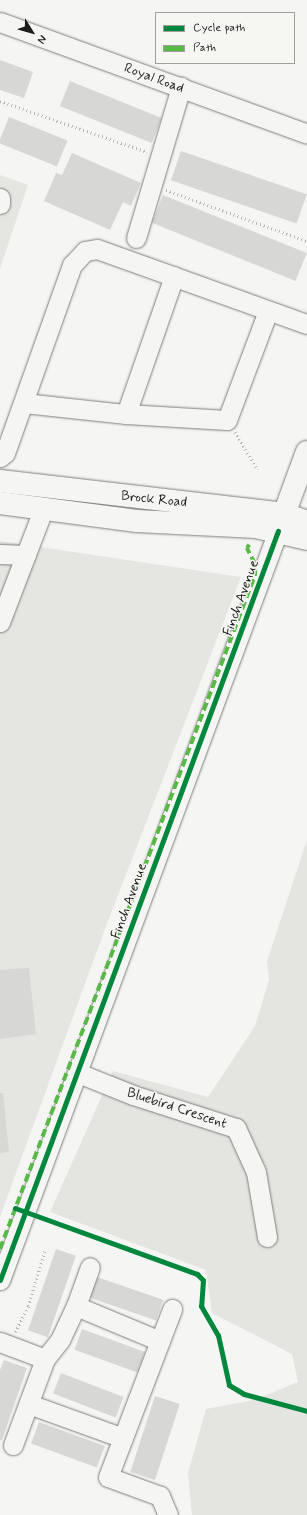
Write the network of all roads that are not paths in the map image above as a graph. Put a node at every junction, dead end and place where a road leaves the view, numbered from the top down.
1 (0, 22) edge
2 (181, 87) junction
3 (307, 134) edge
4 (0, 198) edge
5 (0, 204) edge
6 (136, 238) dead end
7 (174, 276) junction
8 (268, 311) junction
9 (307, 324) edge
10 (24, 403) junction
11 (126, 414) junction
12 (307, 452) edge
13 (3, 455) edge
14 (3, 481) edge
15 (0, 503) edge
16 (43, 510) junction
17 (281, 522) junction
18 (307, 522) edge
19 (307, 539) edge
20 (0, 554) edge
21 (26, 555) junction
22 (0, 622) edge
23 (78, 1073) junction
24 (266, 1237) dead end
25 (90, 1267) dead end
26 (0, 1280) edge
27 (76, 1306) junction
28 (172, 1309) dead end
29 (160, 1341) junction
30 (5, 1343) edge
31 (45, 1359) junction
32 (29, 1404) junction
33 (123, 1438) junction
34 (13, 1446) dead end
35 (168, 1515) edge

1 - 2 street, Royal Road
2 - 3 street, Royal Road
2 - 6 street
4 - 5 street
7 - 8 street
7 - 10 street
7 - 11 street
8 - 9 street
8 - 11 street
10 - 11 street
10 - 13 street
12 - 17 main road, Finch Avenue
13 - 14 street
14 - 17 main road, Brock Road
15 - 16 main road, Brock Road
16 - 17 main road, Brock Road
16 - 21 street
17 - 18 main road, Brock Road
17 - 19 main road, Brock Road
17 - 23 street, Finch Avenue
20 - 21 street
21 - 22 street
23 - 24 street, Bluebird Crescent
23 - 26 street, Finch Avenue
25 - 27 street
27 - 29 street
27 - 31 street
28 - 29 street
29 - 33 street
30 - 31 street
31 - 32 street
32 - 33 street
32 - 34 street
33 - 35 street

